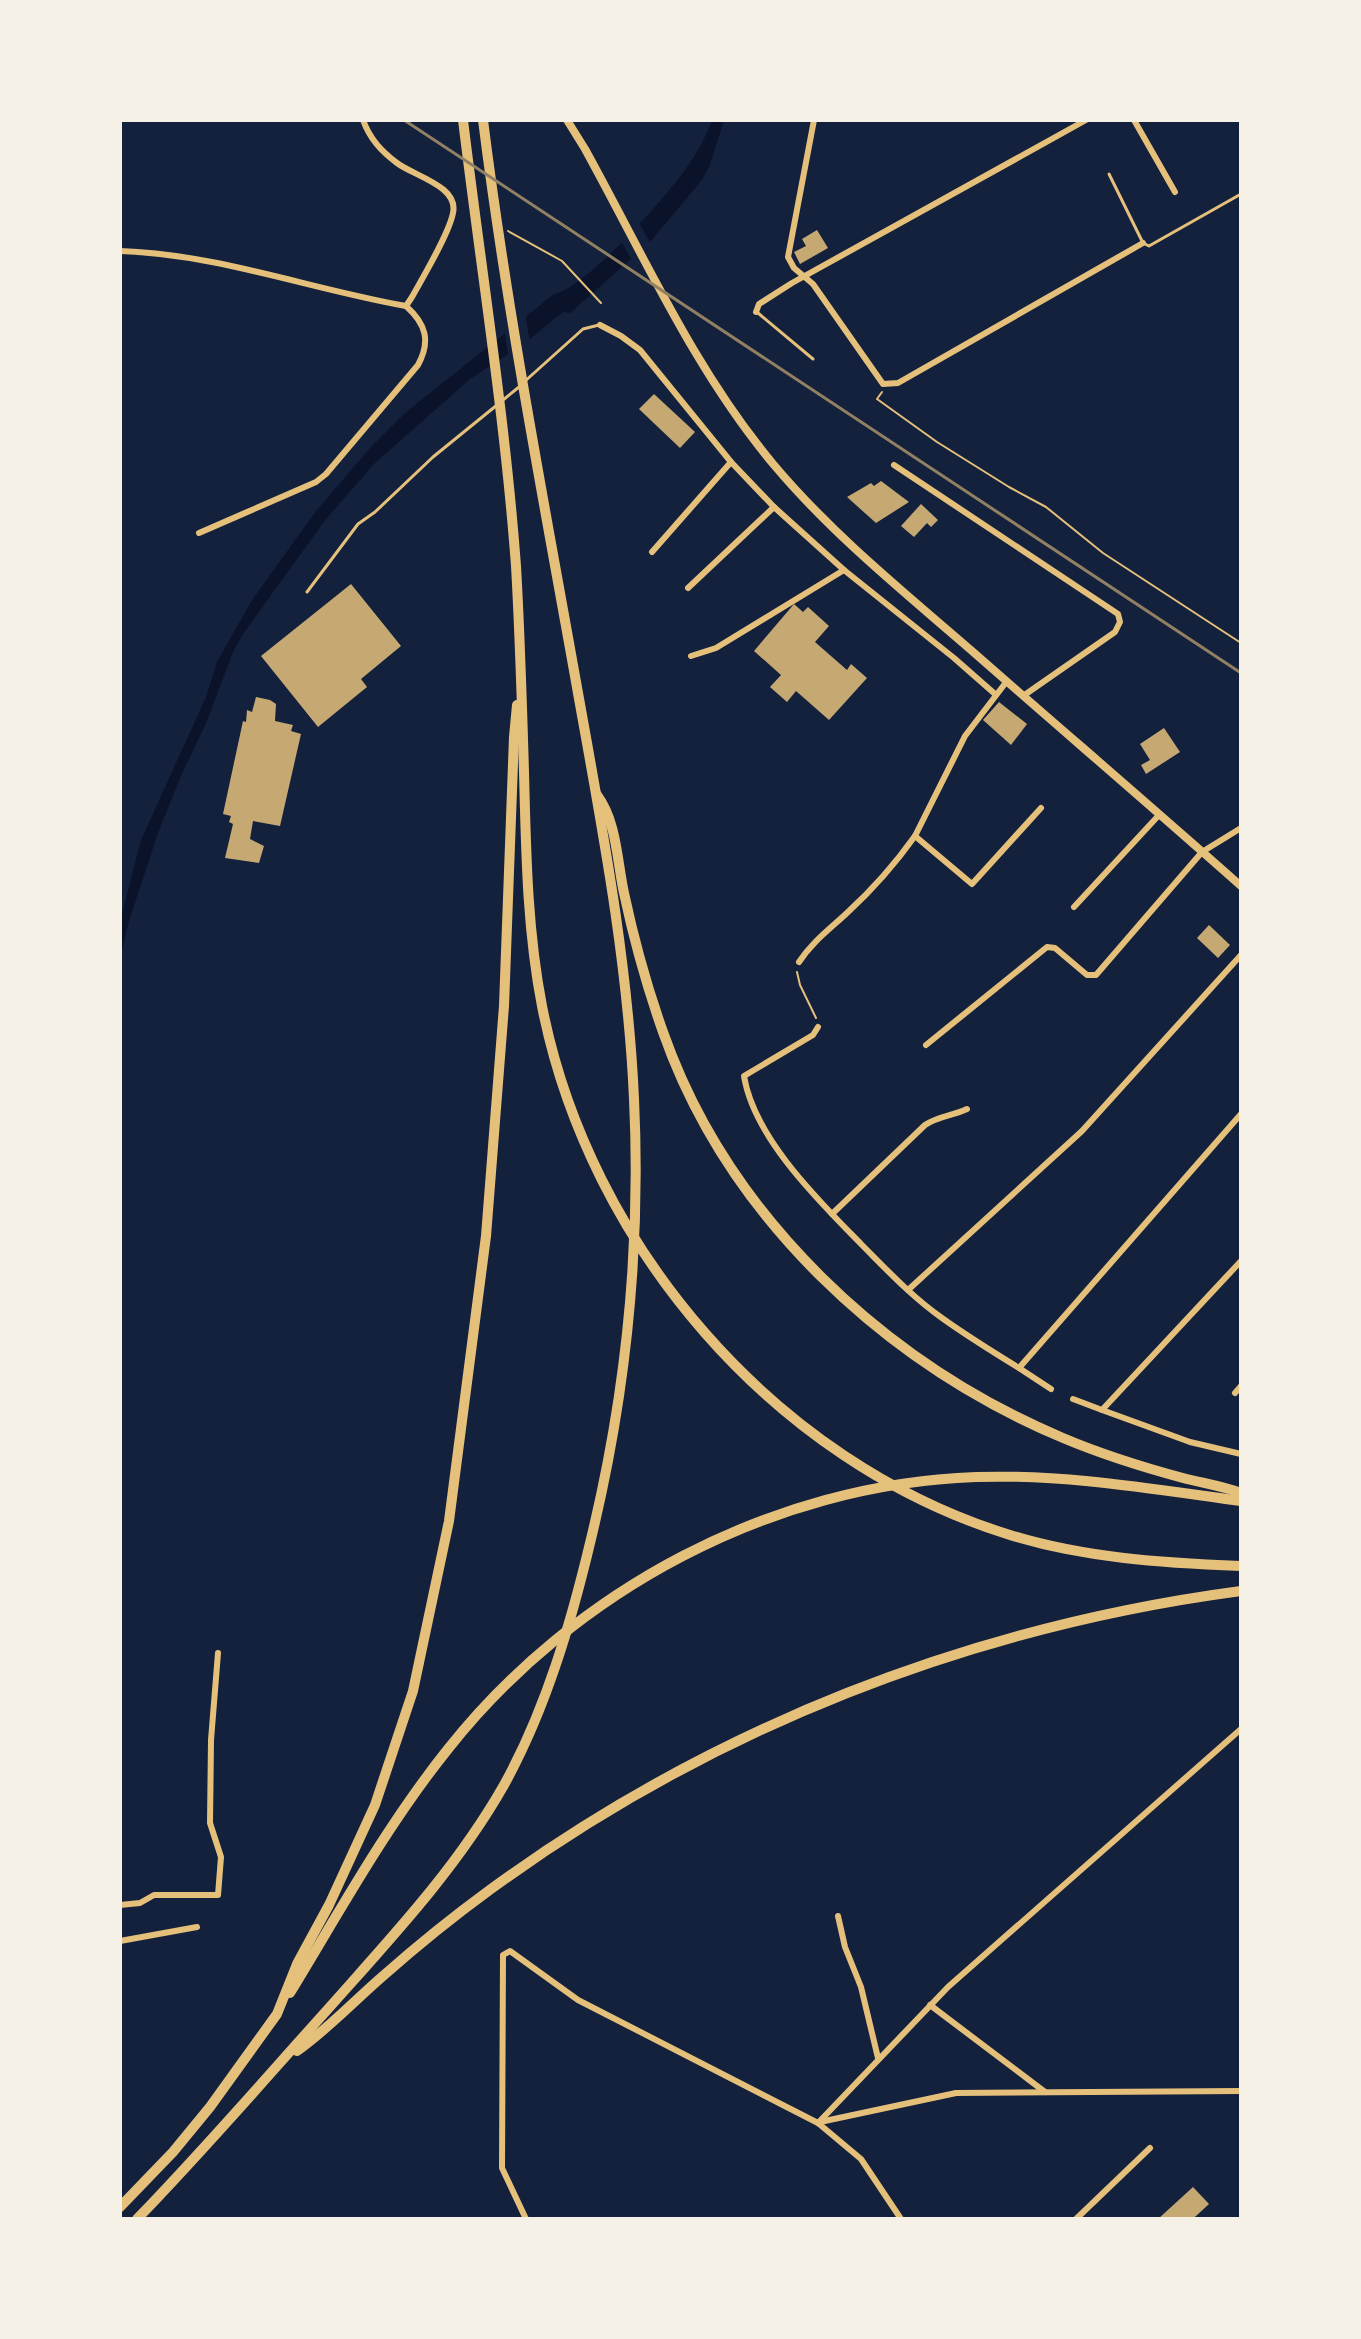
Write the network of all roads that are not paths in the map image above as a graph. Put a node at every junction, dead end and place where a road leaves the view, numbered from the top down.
1 (363, 120) edge
2 (463, 120) edge
3 (483, 120) edge
4 (567, 120) edge
5 (814, 120) edge
6 (1086, 120) edge
7 (1134, 120) edge
8 (1074, 123) edge
9 (1109, 174) dead end
10 (1175, 192) dead end
11 (1241, 194) edge
12 (1143, 243) junction
13 (120, 251) edge
14 (804, 276) junction
15 (406, 306) junction
16 (756, 312) joint
17 (600, 325) joint
18 (813, 359) dead end
19 (731, 462) junction
20 (894, 465) dead end
21 (774, 507) junction
22 (199, 533) dead end
23 (652, 552) dead end
24 (844, 570) junction
25 (688, 588) dead end
26 (307, 592) dead end
27 (691, 656) dead end
28 (522, 678) junction
29 (1007, 681) junction
30 (995, 694) junction
31 (1023, 696) junction
32 (596, 794) junction
33 (1041, 808) dead end
34 (1159, 815) junction
35 (1241, 828) edge
36 (915, 836) junction
37 (1202, 852) junction
38 (1241, 886) edge
39 (1074, 907) dead end
40 (1241, 955) edge
41 (799, 962) road end
42 (818, 1027) road end
43 (926, 1045) dead end
44 (967, 1109) dead end
45 (1241, 1114) edge
46 (832, 1214) junction
47 (1241, 1261) edge
48 (908, 1290) junction
49 (1019, 1368) junction
50 (1241, 1386) edge
51 (1051, 1389) dead end
52 (1235, 1393) dead end
53 (1073, 1399) dead end
54 (1102, 1410) junction
55 (1241, 1454) edge
56 (1241, 1493) edge
57 (1241, 1501) edge
58 (1241, 1566) edge
59 (1241, 1591) edge
60 (218, 1653) dead end
61 (1241, 1729) edge
62 (120, 1905) edge
63 (838, 1916) dead end
64 (197, 1927) dead end
65 (120, 1941) edge
66 (930, 2005) junction
67 (277, 2014) junction
68 (878, 2058) junction
69 (279, 2064) junction
70 (1241, 2091) edge
71 (1045, 2092) junction
72 (818, 2123) junction
73 (1150, 2148) dead end
74 (120, 2207) edge
75 (137, 2219) edge
76 (526, 2219) edge
77 (901, 2219) edge
78 (1076, 2219) edge

1 - 15 street
2 - 28 highway
3 - 32 highway
4 - 29 main road
5 - 14 street
6 - 8 street
7 - 10 street
8 - 14 street
9 - 12 lane
11 - 12 lane
12 - 14 street
13 - 15 street
14 - 16 street
15 - 22 street
16 - 18 lane
17 - 19 street
17 - 26 lane
19 - 21 street
19 - 23 street
20 - 31 street
21 - 24 street
21 - 25 street
24 - 27 street
24 - 30 street
28 - 58 highway
28 - 67 highway
29 - 30 street
29 - 31 main road
30 - 36 street
31 - 34 main road
32 - 56 highway
32 - 69 highway
33 - 36 street
34 - 37 main road
34 - 39 street
35 - 37 street
36 - 41 street
37 - 38 main road
37 - 43 street
40 - 48 street
42 - 46 street
44 - 46 street
45 - 49 street
46 - 48 street
47 - 54 street
48 - 49 street
49 - 51 street
50 - 52 street
53 - 54 street
54 - 55 street
57 - 67 highway
59 - 69 highway
60 - 62 street
61 - 66 street
63 - 68 street
64 - 65 street
66 - 68 street
66 - 71 street
67 - 74 highway
68 - 72 street
69 - 75 highway
70 - 71 street
71 - 72 street
72 - 76 street
72 - 77 street
73 - 78 street

